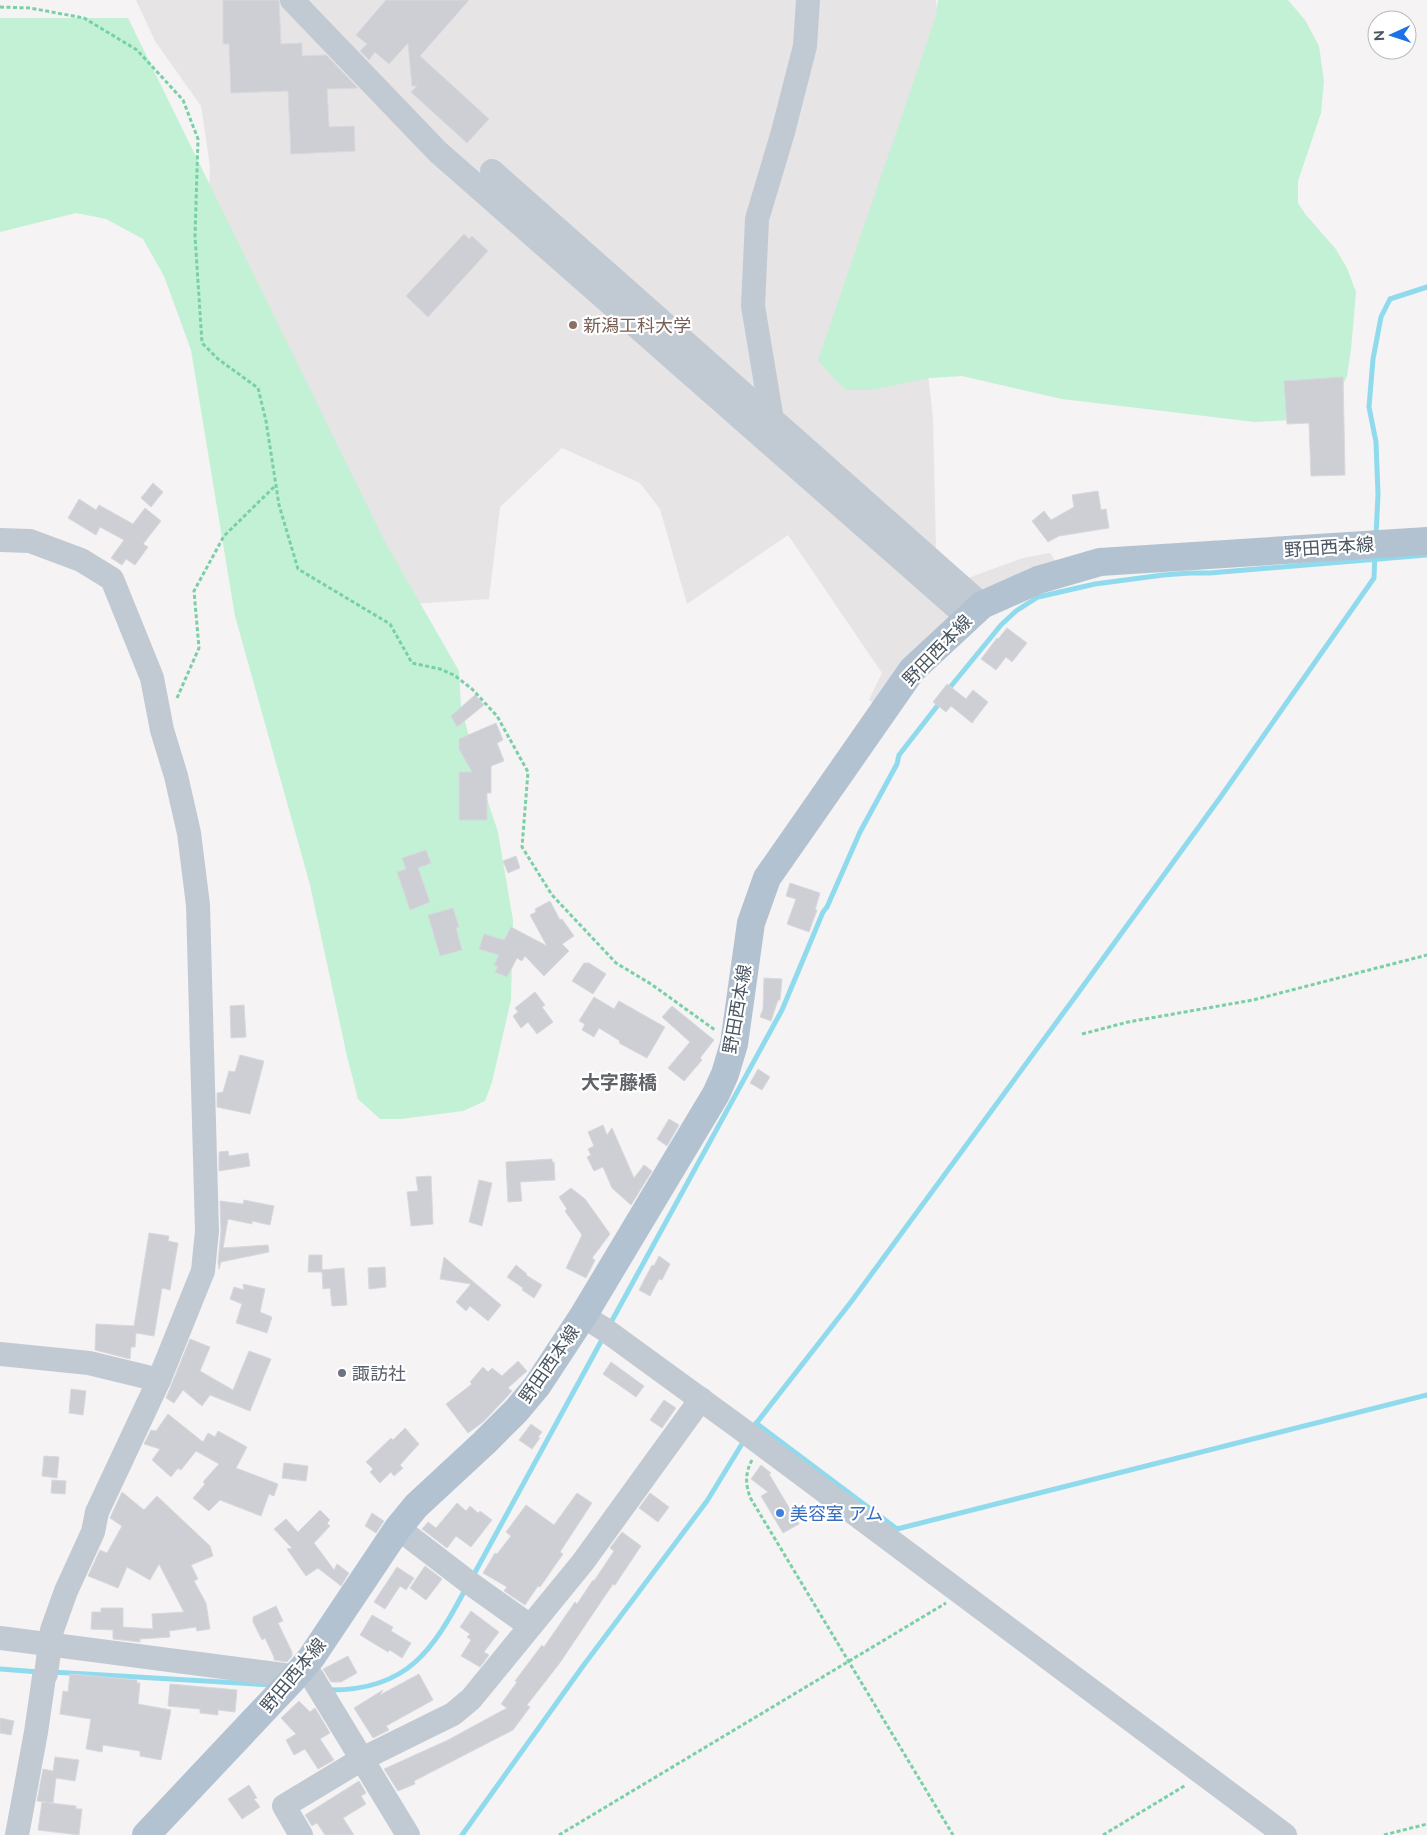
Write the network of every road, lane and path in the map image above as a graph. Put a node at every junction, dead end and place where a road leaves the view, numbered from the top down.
1 (292, 0) edge
2 (808, 0) edge
3 (0, 7) edge
4 (492, 171) dead end
5 (772, 420) junction
6 (276, 486) junction
7 (0, 540) edge
8 (1427, 541) edge
9 (970, 606) junction
10 (162, 730) junction
11 (1427, 955) edge
12 (1082, 1034) dead end
13 (734, 1044) junction
14 (598, 1326) junction
15 (0, 1354) edge
16 (159, 1380) junction
17 (701, 1399) junction
18 (752, 1438) junction
19 (398, 1528) junction
20 (960, 1592) junction
21 (530, 1626) junction
22 (0, 1638) edge
23 (50, 1645) junction
24 (848, 1662) junction
25 (298, 1674) junction
26 (362, 1759) junction
27 (1204, 1773) junction
28 (1427, 1824) edge
29 (17, 1835) edge
30 (146, 1835) edge
31 (301, 1835) edge
32 (408, 1835) edge
33 (559, 1835) edge
34 (953, 1835) edge
35 (1103, 1835) edge
36 (1285, 1835) edge
37 (1384, 1835) edge

1 - 9 street
2 - 5 street
3 - 6 path
4 - 5 street
5 - 9 street
6 - 10 path
6 - 13 path
7 - 10 street
8 - 9 main road, 野田西本線
9 - 13 main road, 野田西本線
10 - 16 street
11 - 12 path
13 - 14 main road, 野田西本線
14 - 17 street
14 - 19 main road, 野田西本線
15 - 16 street
16 - 23 street
17 - 18 street
17 - 21 street
18 - 20 street
18 - 24 path
19 - 21 street
19 - 25 main road, 野田西本線
20 - 24 path
20 - 27 street
21 - 26 street
22 - 23 street
23 - 25 street
23 - 29 street
24 - 33 path
24 - 34 path
25 - 26 street
25 - 30 main road, 野田西本線
26 - 31 street
26 - 32 street
27 - 35 path
27 - 36 street
28 - 37 path

